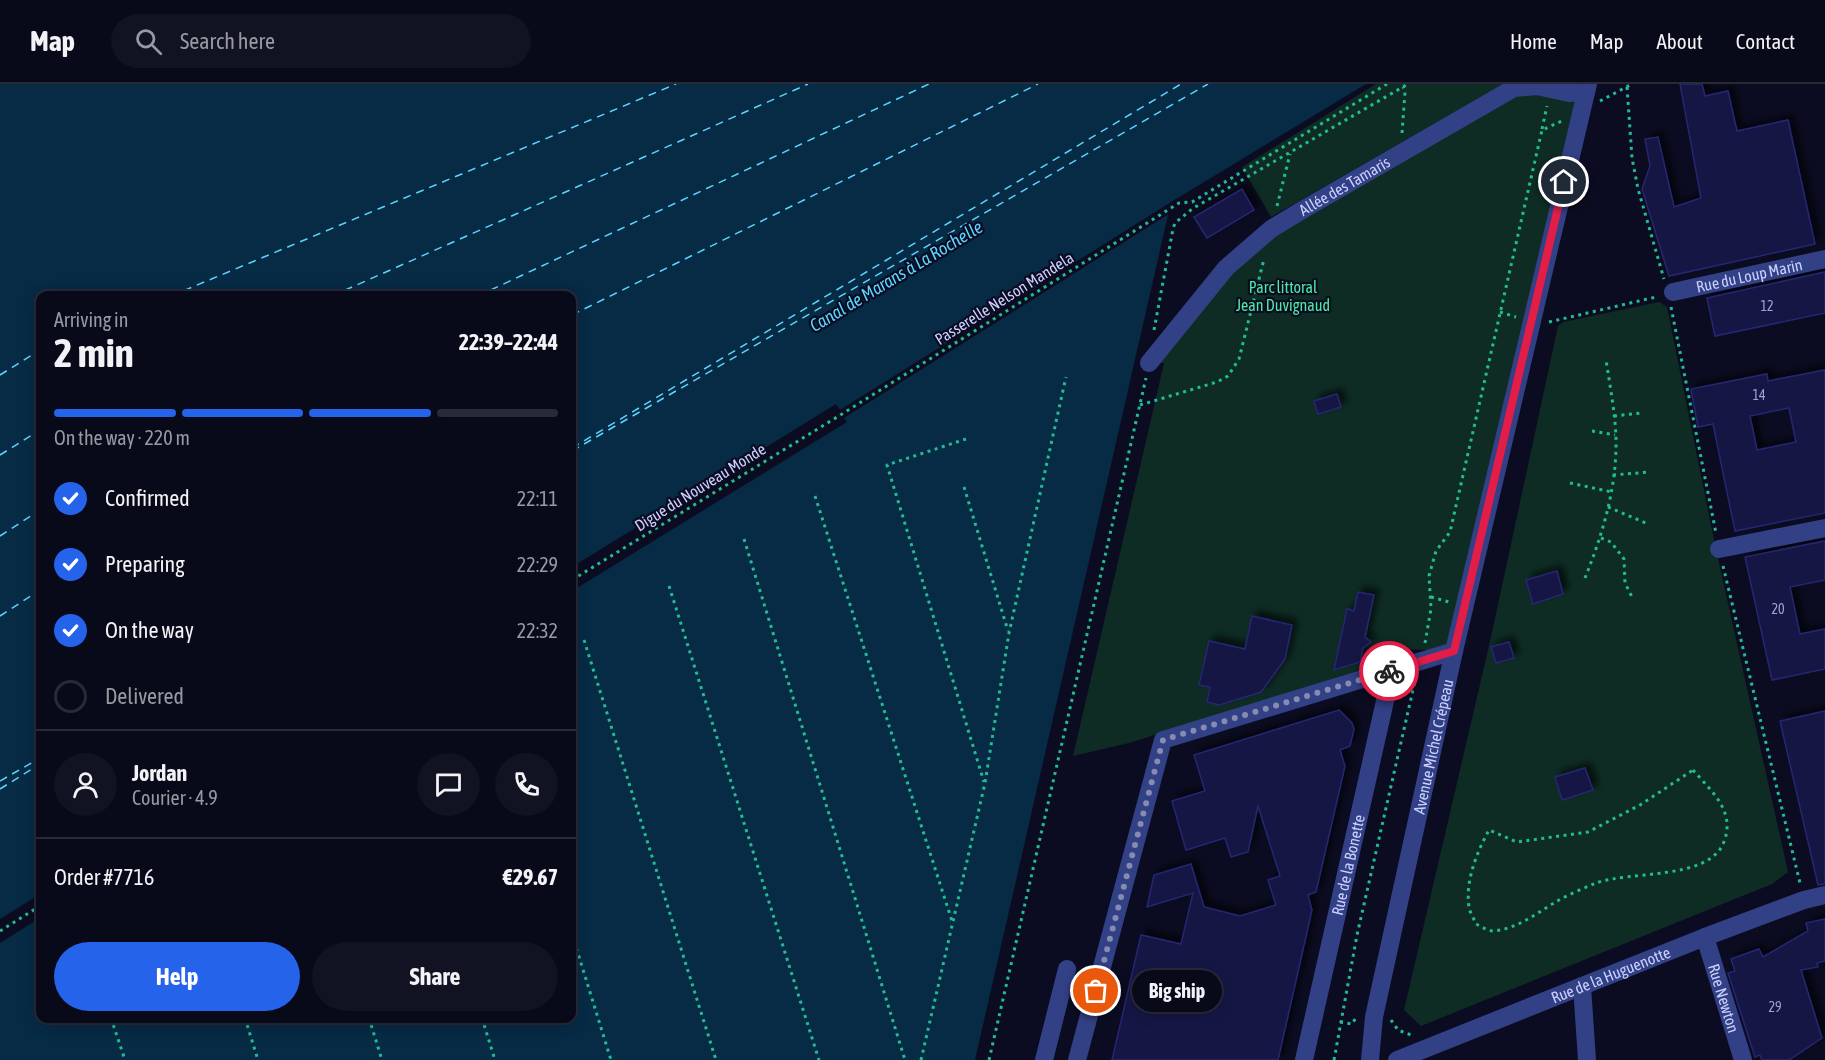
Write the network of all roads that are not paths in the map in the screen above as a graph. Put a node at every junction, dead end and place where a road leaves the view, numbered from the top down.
1 (1586, 88) edge
2 (1825, 259) edge
3 (1671, 293) road end
4 (1149, 363) road end
5 (1825, 528) edge
6 (1719, 549) road end
7 (1454, 651) junction
8 (1392, 670) junction
9 (1825, 895) edge
10 (1705, 937) junction
11 (1067, 969) dead end
12 (1582, 986) junction
13 (1044, 1060) edge
14 (1077, 1060) edge
15 (1304, 1060) edge
16 (1370, 1060) edge
17 (1397, 1060) edge
18 (1587, 1060) edge
19 (1743, 1060) edge

1 - 4 street, Allée des Tamaris
1 - 7 street, Avenue Michel Crépeau
2 - 3 street, Rue du Loup Marin
5 - 6 street
7 - 8 street
7 - 16 street, Avenue Michel Crépeau
8 - 14 street
8 - 15 street, Rue de la Bonette
9 - 10 street, Rue de la Huguenotte
10 - 12 street, Rue de la Huguenotte
10 - 19 street, Rue Newton
11 - 13 street
12 - 17 street, Rue de la Huguenotte
12 - 18 street

